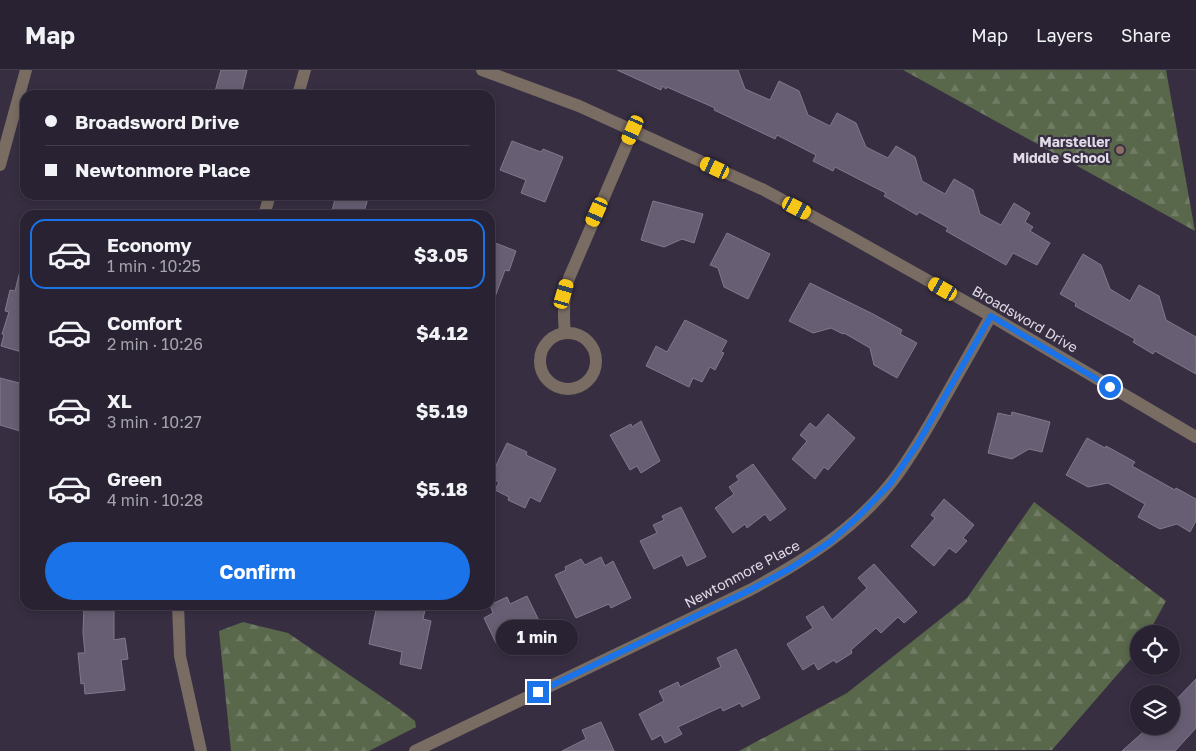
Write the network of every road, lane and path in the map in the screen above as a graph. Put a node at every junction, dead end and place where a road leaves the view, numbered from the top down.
1 (26, 70) edge
2 (305, 70) edge
3 (482, 70) edge
4 (21, 90) edge
5 (299, 90) edge
6 (20, 92) edge
7 (633, 130) junction
8 (0, 165) edge
9 (991, 316) junction
10 (564, 333) junction
11 (1196, 437) edge
12 (178, 610) edge
13 (202, 751) edge
14 (415, 751) edge

1 - 4 street
2 - 5 street
3 - 7 street, Broadsword Drive
6 - 8 street
7 - 9 street, Broadsword Drive
7 - 10 street
9 - 11 street, Broadsword Drive
9 - 14 street, Newtonmore Place
10 - 10 street
12 - 13 street

